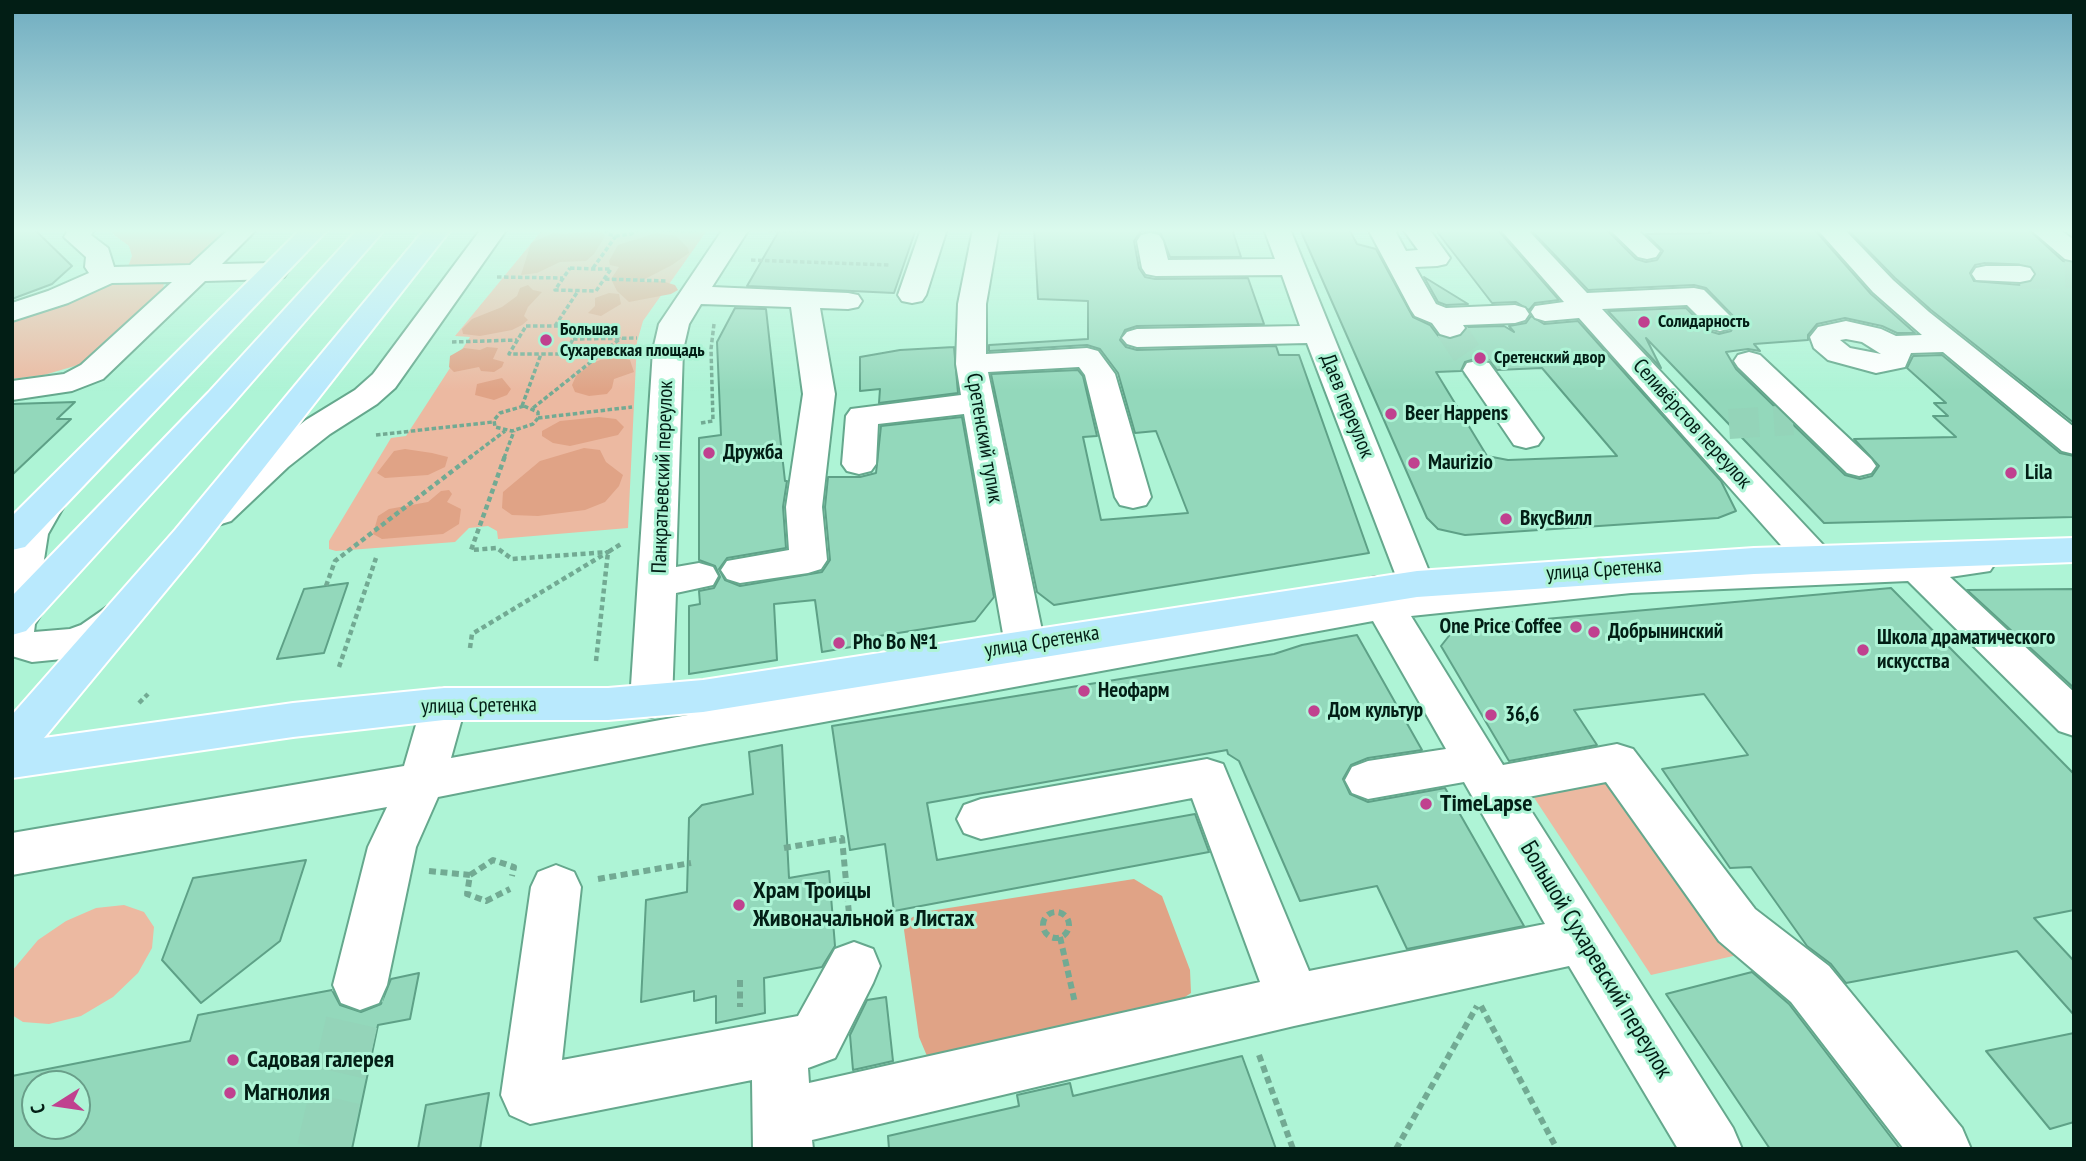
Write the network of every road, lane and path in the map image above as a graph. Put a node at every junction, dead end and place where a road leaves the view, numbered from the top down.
1 (89, 283) edge
2 (184, 283) edge
3 (261, 283) edge
4 (324, 283) edge
5 (395, 283) edge
6 (455, 283) edge
7 (560, 283) edge
8 (601, 283) edge
9 (641, 283) edge
10 (690, 283) edge
11 (916, 283) edge
12 (976, 283) edge
13 (1299, 283) edge
14 (1411, 283) edge
15 (1562, 283) edge
16 (1881, 283) edge
17 (684, 288) junction
18 (578, 290) junction
19 (912, 295) dead end
20 (729, 296) junction
21 (804, 299) junction
22 (848, 301) dead end
23 (1583, 306) junction
24 (12, 312) edge
25 (1545, 312) dead end
26 (1515, 314) dead end
27 (1720, 322) dead end
28 (555, 326) junction
29 (1319, 334) junction
30 (645, 337) dead end
31 (621, 338) junction
32 (1137, 338) dead end
33 (573, 339) junction
34 (518, 340) junction
35 (450, 342) dead end
36 (1949, 342) junction
37 (1891, 345) dead end
38 (541, 354) junction
39 (1749, 360) dead end
40 (971, 364) junction
41 (1478, 370) tunnel mouth
42 (12, 391) edge
43 (977, 403) junction
44 (522, 406) junction
45 (640, 407) dead end
46 (533, 408) junction
47 (538, 418) junction
48 (493, 422) junction
49 (694, 424) dead end
50 (505, 431) junction
51 (514, 431) junction
52 (376, 435) dead end
53 (1526, 438) dead end
54 (2074, 444) edge
55 (859, 464) dead end
56 (1859, 466) dead end
57 (1133, 497) dead end
58 (30, 504) edge
59 (12, 538) edge
60 (188, 540) junction
61 (2074, 551) edge
62 (376, 558) dead end
63 (1814, 558) junction
64 (1911, 562) junction
65 (740, 570) dead end
66 (699, 576) dead end
67 (659, 583) junction
68 (326, 586) dead end
69 (1392, 593) junction
70 (128, 611) junction
71 (18, 615) edge
72 (1025, 645) junction
73 (470, 648) dead end
74 (339, 667) dead end
75 (651, 701) junction
76 (444, 704) junction
77 (2074, 719) edge
78 (12, 745) edge
79 (12, 760) edge
80 (1482, 774) junction
81 (1368, 780) dead end
82 (422, 782) junction
83 (981, 819) dead end
84 (784, 848) dead end
85 (12, 854) edge
86 (691, 863) dead end
87 (386, 870) junction
88 (470, 875) junction
89 (527, 889) junction
90 (1060, 937) junction
91 (1582, 940) junction
92 (854, 966) joint
93 (360, 985) tunnel mouth
94 (1268, 1006) junction
95 (779, 1047) junction
96 (1086, 1048) junction
97 (783, 1133) edge
98 (1293, 1149) edge
99 (1396, 1149) edge
100 (1558, 1149) edge
101 (1712, 1149) edge
102 (1941, 1149) edge

1 - 24 street
2 - 42 street
3 - 58 main road
4 - 71 main road
5 - 60 main road
6 - 60 street
7 - 18 path
8 - 18 path
9 - 17 path
10 - 17 street, Панкратьевский переулок
11 - 19 street
12 - 40 street, Сретенский тупик
13 - 29 street, Даев переулок
14 - 26 street
15 - 23 street, Селивёрстов переулок
16 - 36 street
17 - 20 street
17 - 67 street, Панкратьевский переулок
18 - 28 path
20 - 21 street
20 - 49 path
21 - 22 street
21 - 65 street
23 - 25 street
23 - 27 street
23 - 63 street, Селивёрстов переулок
28 - 33 path
28 - 34 path
29 - 32 street
29 - 69 street, Даев переулок
30 - 31 path
31 - 33 path
31 - 46 path
33 - 38 path
34 - 35 path
34 - 38 path
36 - 37 street
36 - 54 street
38 - 44 path
39 - 56 street
40 - 43 street, Сретенский тупик
40 - 57 street
41 - 53 street
43 - 55 street
43 - 72 street, Сретенский тупик
44 - 46 path
44 - 48 path
45 - 47 path
46 - 47 path
47 - 51 path
48 - 50 path
48 - 52 path
50 - 51 path
50 - 68 path
51 - 73 path
58 - 59 main road
58 - 71 street
60 - 70 main road
61 - 64 street
62 - 74 path
63 - 64 main road, улица Сретенка
63 - 69 main road, улица Сретенка
64 - 69 street
64 - 77 street
66 - 67 street
67 - 75 street, Панкратьевский переулок
69 - 72 main road, улица Сретенка
69 - 80 street, Большой Сухаревский переулок
69 - 82 street
70 - 71 street
70 - 78 main road
72 - 75 main road, улица Сретенка
75 - 76 main road, улица Сретенка
76 - 79 main road, улица Сретенка
76 - 82 street
80 - 81 street
80 - 91 street, Большой Сухаревский переулок
80 - 102 street
82 - 85 street
82 - 87 street
83 - 94 street
84 - 92 path
86 - 89 path
87 - 88 path
87 - 93 street
88 - 89 path
88 - 89 path
89 - 95 street
90 - 90 path
90 - 96 path
91 - 94 street
91 - 101 street, Большой Сухаревский переулок
92 - 95 street
94 - 96 street
94 - 98 path
95 - 97 street
96 - 97 street
99 - 100 path

